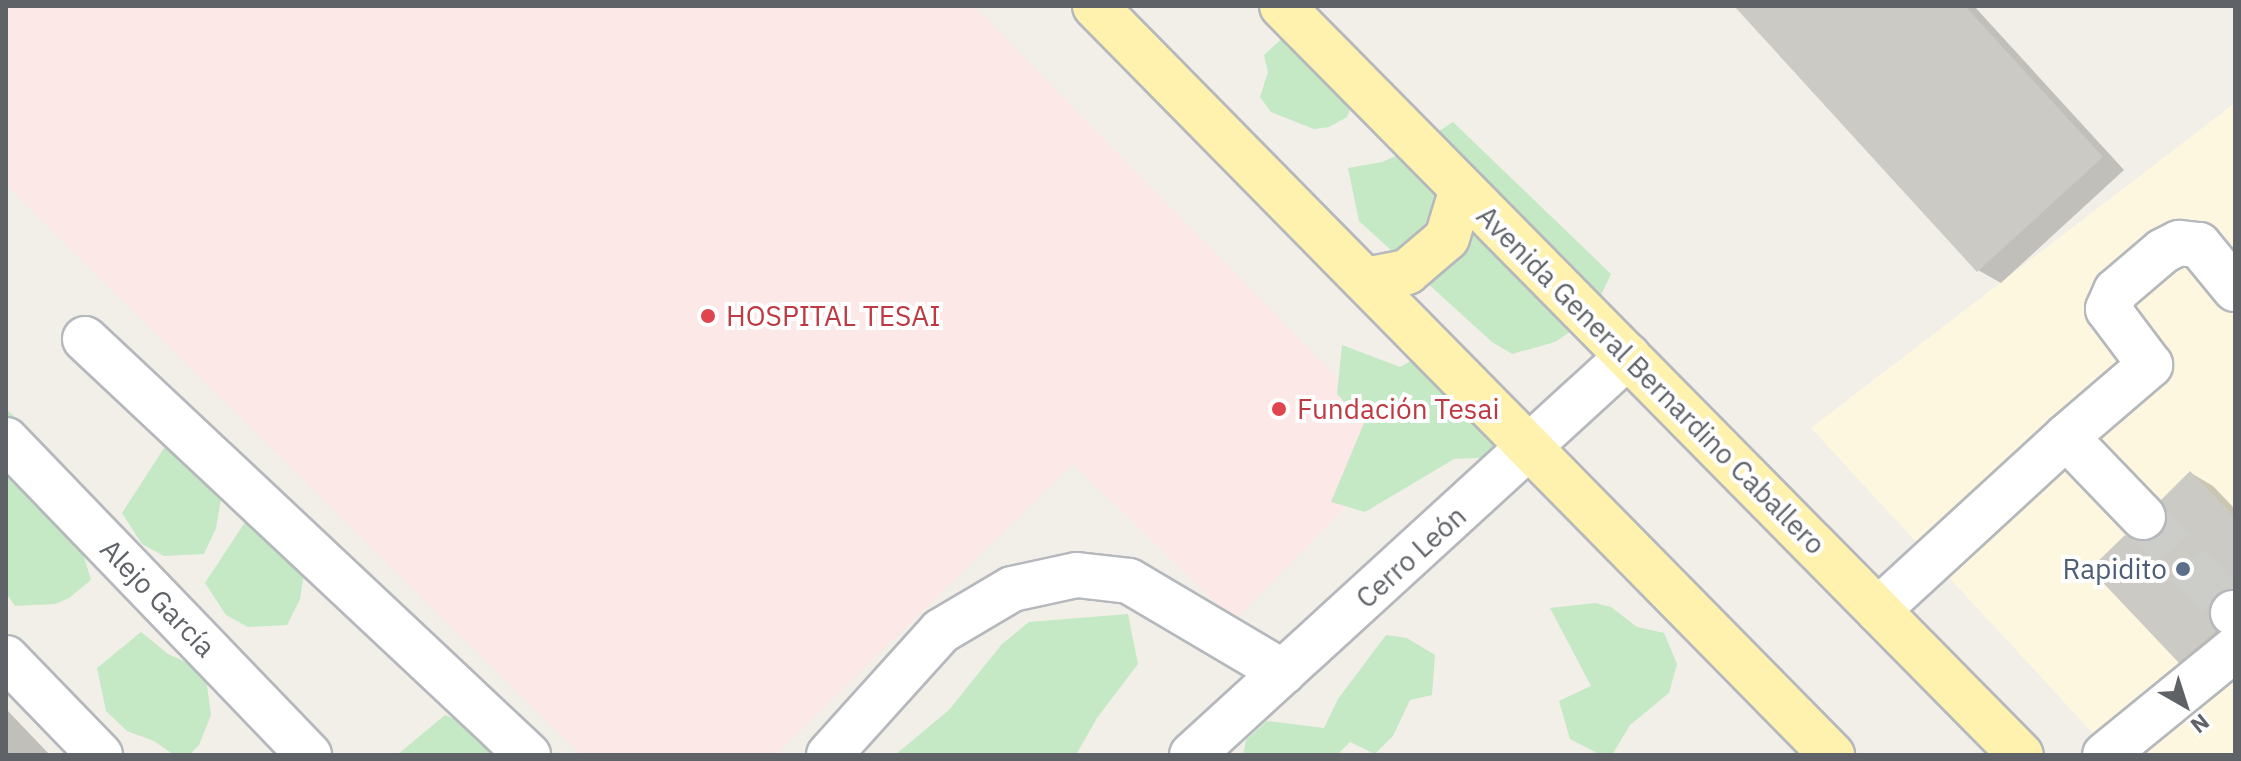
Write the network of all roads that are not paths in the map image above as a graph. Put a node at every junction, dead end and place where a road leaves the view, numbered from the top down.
1 (1095, 6) edge
2 (1282, 6) edge
3 (1462, 189) junction
4 (1365, 280) junction
5 (2235, 289) edge
6 (85, 339) dead end
7 (1628, 356) junction
8 (2066, 437) junction
9 (6, 440) edge
10 (1530, 449) junction
11 (2143, 517) tunnel mouth
12 (1878, 610) junction
13 (2234, 625) edge
14 (6, 658) edge
15 (1283, 672) junction
16 (100, 755) edge
17 (309, 755) edge
18 (528, 755) edge
19 (829, 755) edge
20 (1192, 755) edge
21 (1832, 755) edge
22 (2021, 755) edge
23 (2105, 755) edge

1 - 4 main road
2 - 3 main road, Avenida General Bernardino Caballero
3 - 4 main road
3 - 7 main road, Avenida General Bernardino Caballero
4 - 10 main road
5 - 8 street
6 - 18 street
7 - 10 street, Cerro León
7 - 12 main road, Avenida General Bernardino Caballero
8 - 11 street
8 - 12 street
9 - 17 street, Alejo García
10 - 15 street, Cerro León
10 - 21 main road
12 - 22 main road, Avenida General Bernardino Caballero
13 - 23 street
14 - 16 street
15 - 19 street
15 - 20 street, Cerro León

